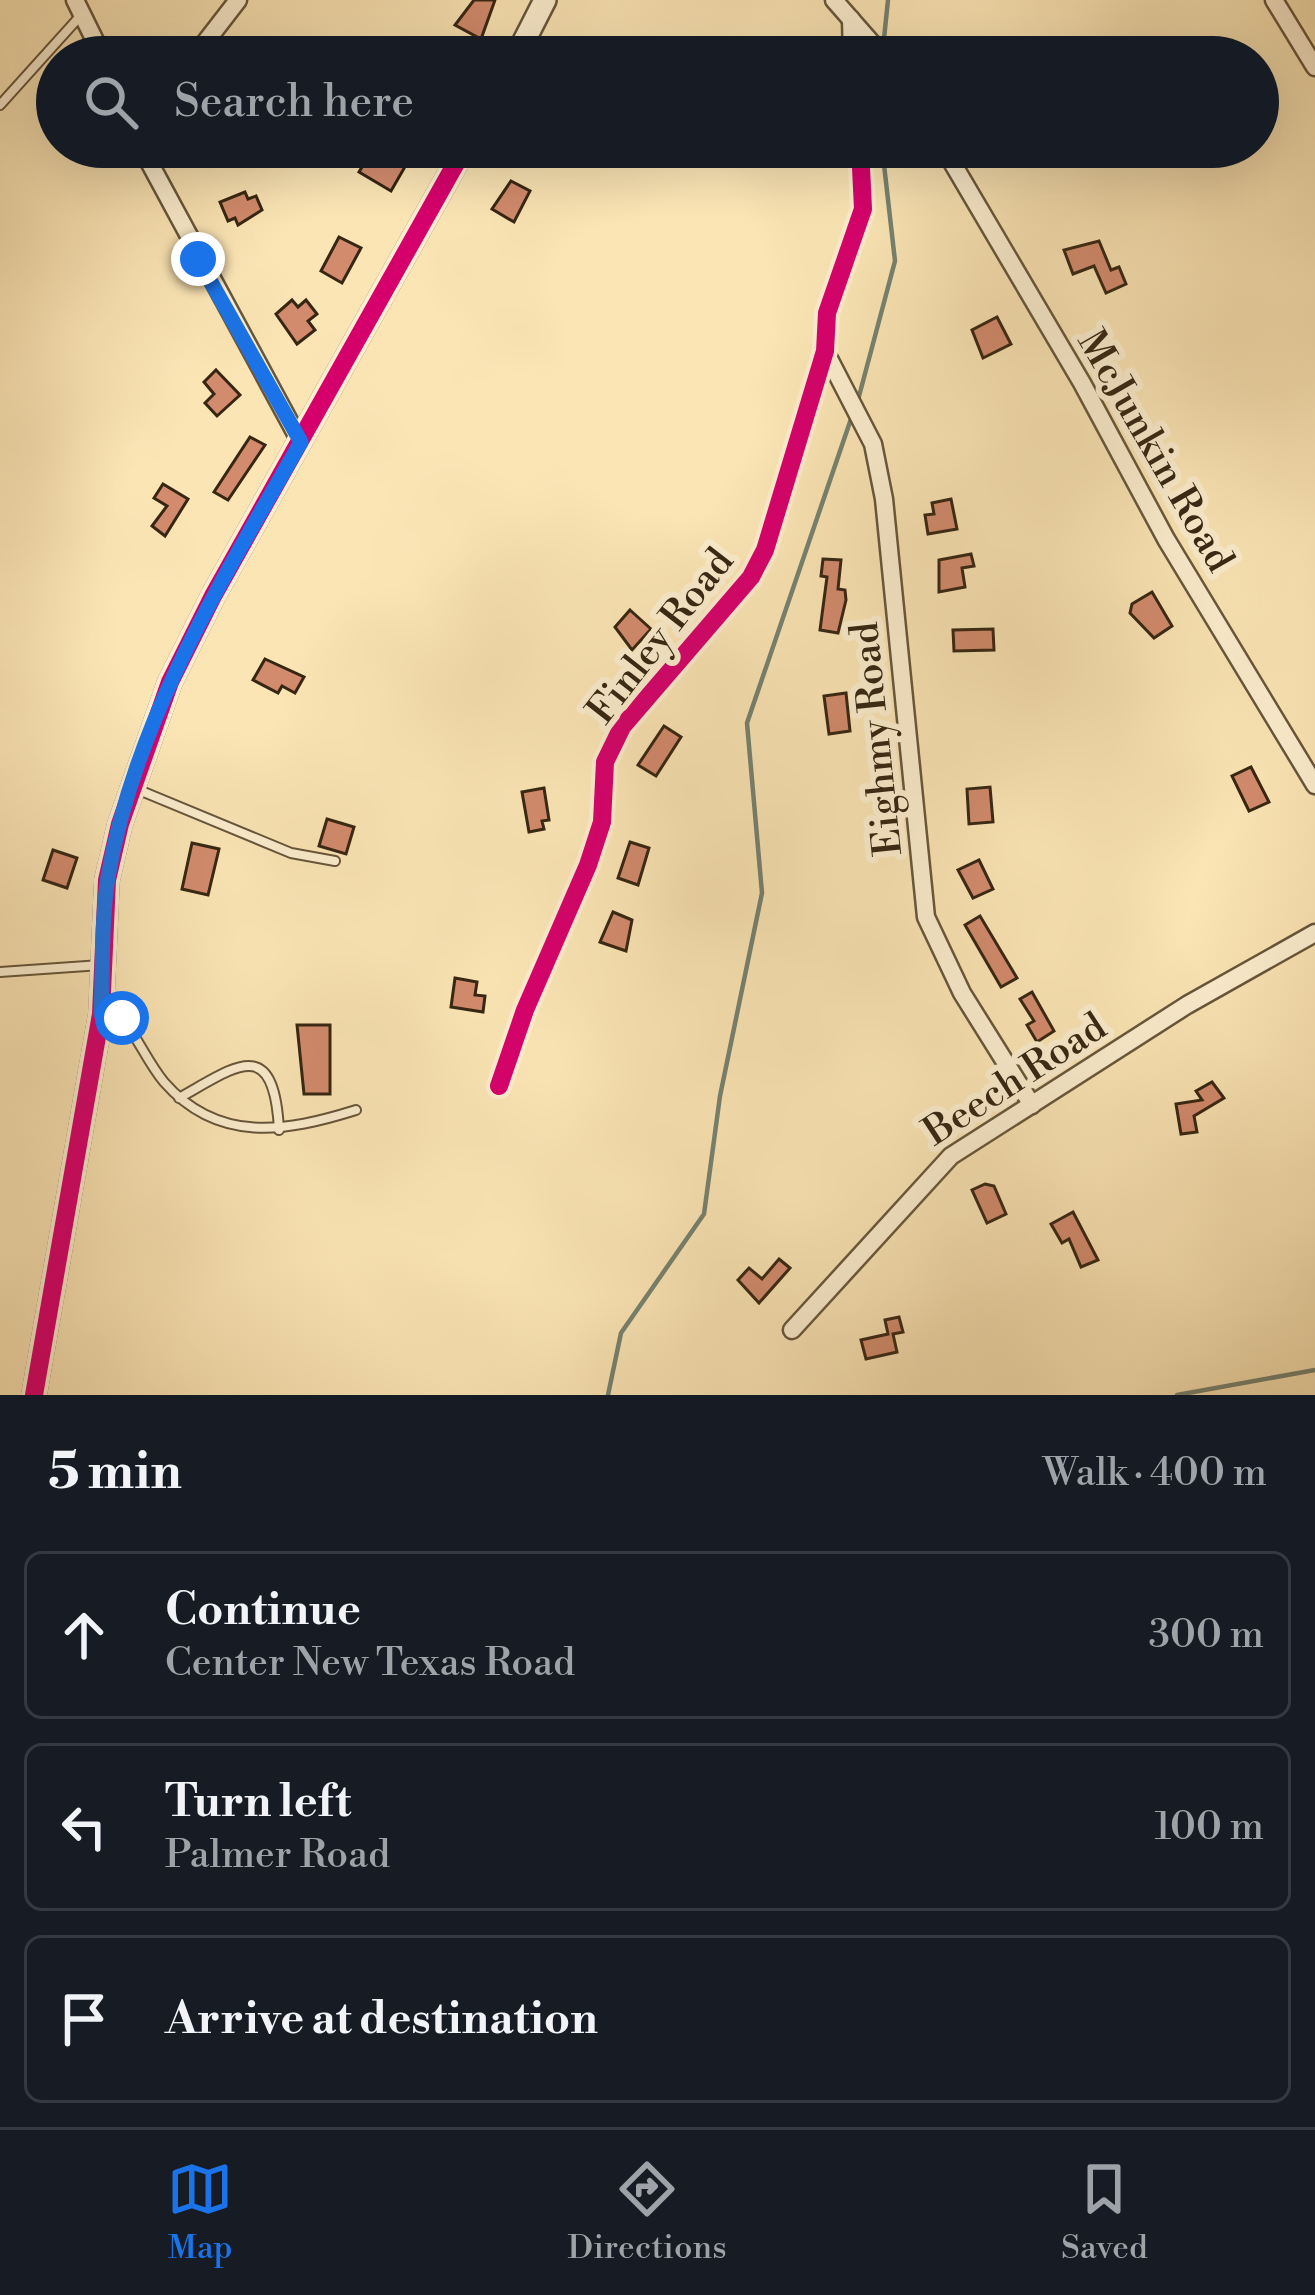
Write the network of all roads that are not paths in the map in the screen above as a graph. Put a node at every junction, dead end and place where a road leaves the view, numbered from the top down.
1 (238, 0) edge
2 (544, 0) edge
3 (834, 0) edge
4 (1274, 0) edge
5 (79, 6) edge
6 (851, 18) junction
7 (55, 36) edge
8 (93, 36) edge
9 (210, 36) edge
10 (526, 36) edge
11 (851, 36) edge
12 (866, 36) edge
13 (36, 60) edge
14 (1315, 67) edge
15 (0, 105) edge
16 (152, 168) edge
17 (453, 168) edge
18 (861, 168) edge
19 (955, 168) edge
20 (825, 351) junction
21 (301, 442) junction
22 (1315, 784) edge
23 (133, 787) junction
24 (335, 861) dead end
25 (1315, 934) edge
26 (103, 965) junction
27 (0, 972) edge
28 (101, 1014) junction
29 (499, 1086) dead end
30 (179, 1097) junction
31 (1032, 1105) junction
32 (356, 1110) dead end
33 (279, 1130) junction
34 (792, 1330) dead end
35 (34, 1395) edge

1 - 9 street
2 - 10 street
3 - 6 street
4 - 14 street
5 - 7 lane
5 - 8 street
6 - 11 street
6 - 12 street
13 - 15 lane
16 - 21 street
17 - 21 street
18 - 20 street, Finley Road
19 - 22 street, McJunkin Road
20 - 29 street, Finley Road
20 - 31 street, Eighmy Road
21 - 23 street
23 - 24 lane
23 - 26 street
25 - 31 street, Beech Road
26 - 27 lane
26 - 28 street
28 - 30 lane
28 - 35 street
30 - 33 lane
30 - 33 lane
31 - 34 street, Beech Road
32 - 33 lane

